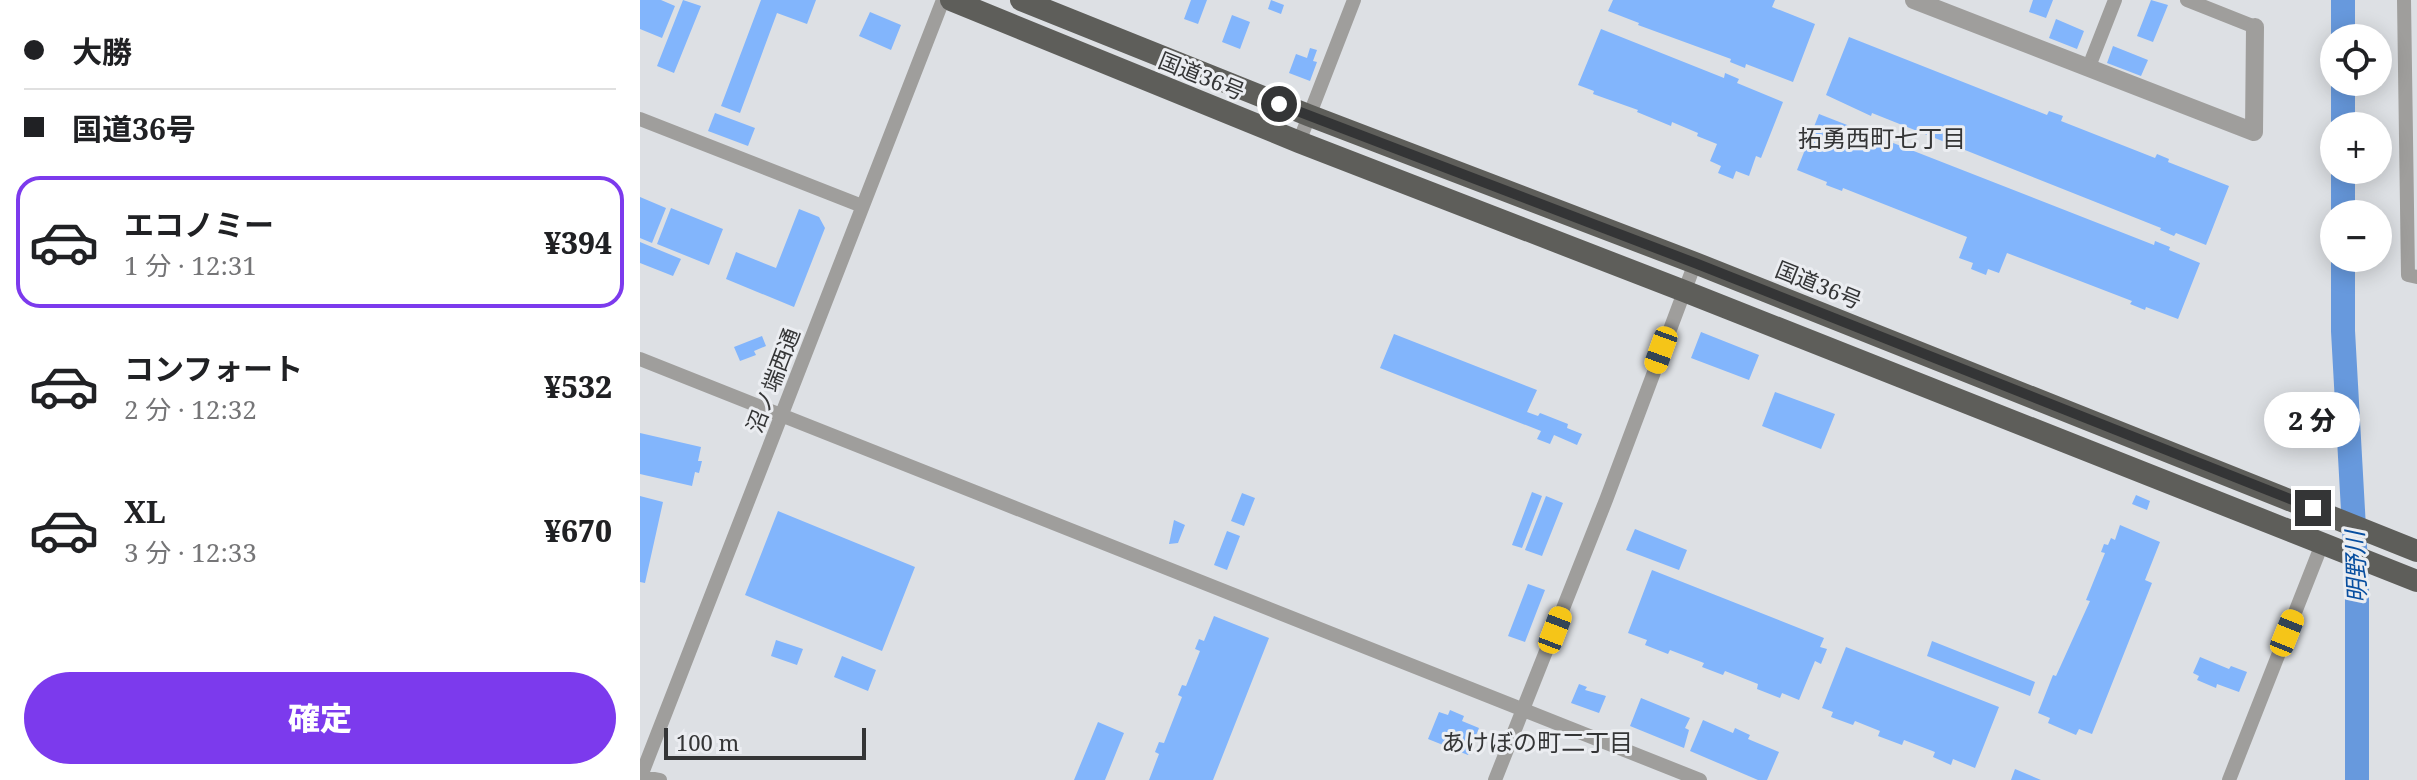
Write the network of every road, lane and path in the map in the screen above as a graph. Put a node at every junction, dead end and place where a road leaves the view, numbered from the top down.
1 (943, 0) edge
2 (951, 0) edge
3 (1021, 0) edge
4 (1354, 0) edge
5 (1914, 0) edge
6 (2115, 0) edge
7 (2187, 0) edge
8 (2404, 0) edge
9 (2255, 27) joint
10 (2088, 69) junction
11 (1308, 115) junction
12 (640, 119) edge
13 (1299, 142) junction
14 (862, 206) junction
15 (1695, 263) junction
16 (2417, 277) edge
17 (1684, 291) junction
18 (640, 359) edge
19 (782, 414) junction
20 (2332, 548) junction
21 (2417, 551) edge
22 (2417, 581) edge
23 (1523, 710) junction
24 (641, 776) edge
25 (660, 780) edge
26 (1495, 780) edge
27 (1700, 780) edge
28 (2229, 780) edge

1 - 14 street, 沼ノ端西通
2 - 13 highway, 国道36号
3 - 11 highway, 国道36号
4 - 11 street
5 - 10 street
6 - 10 street
7 - 9 street
8 - 16 street
9 - 10 street
11 - 13 street
11 - 15 highway, 国道36号
12 - 14 street
13 - 17 highway, 国道36号
14 - 19 street, 沼ノ端西通
15 - 17 street
15 - 21 highway, 国道36号
17 - 20 highway, 国道36号
17 - 23 street
18 - 19 street
19 - 23 street
19 - 24 street, 沼ノ端西通
20 - 22 highway, 国道36号
20 - 28 street
23 - 26 street
23 - 27 street
24 - 25 street

